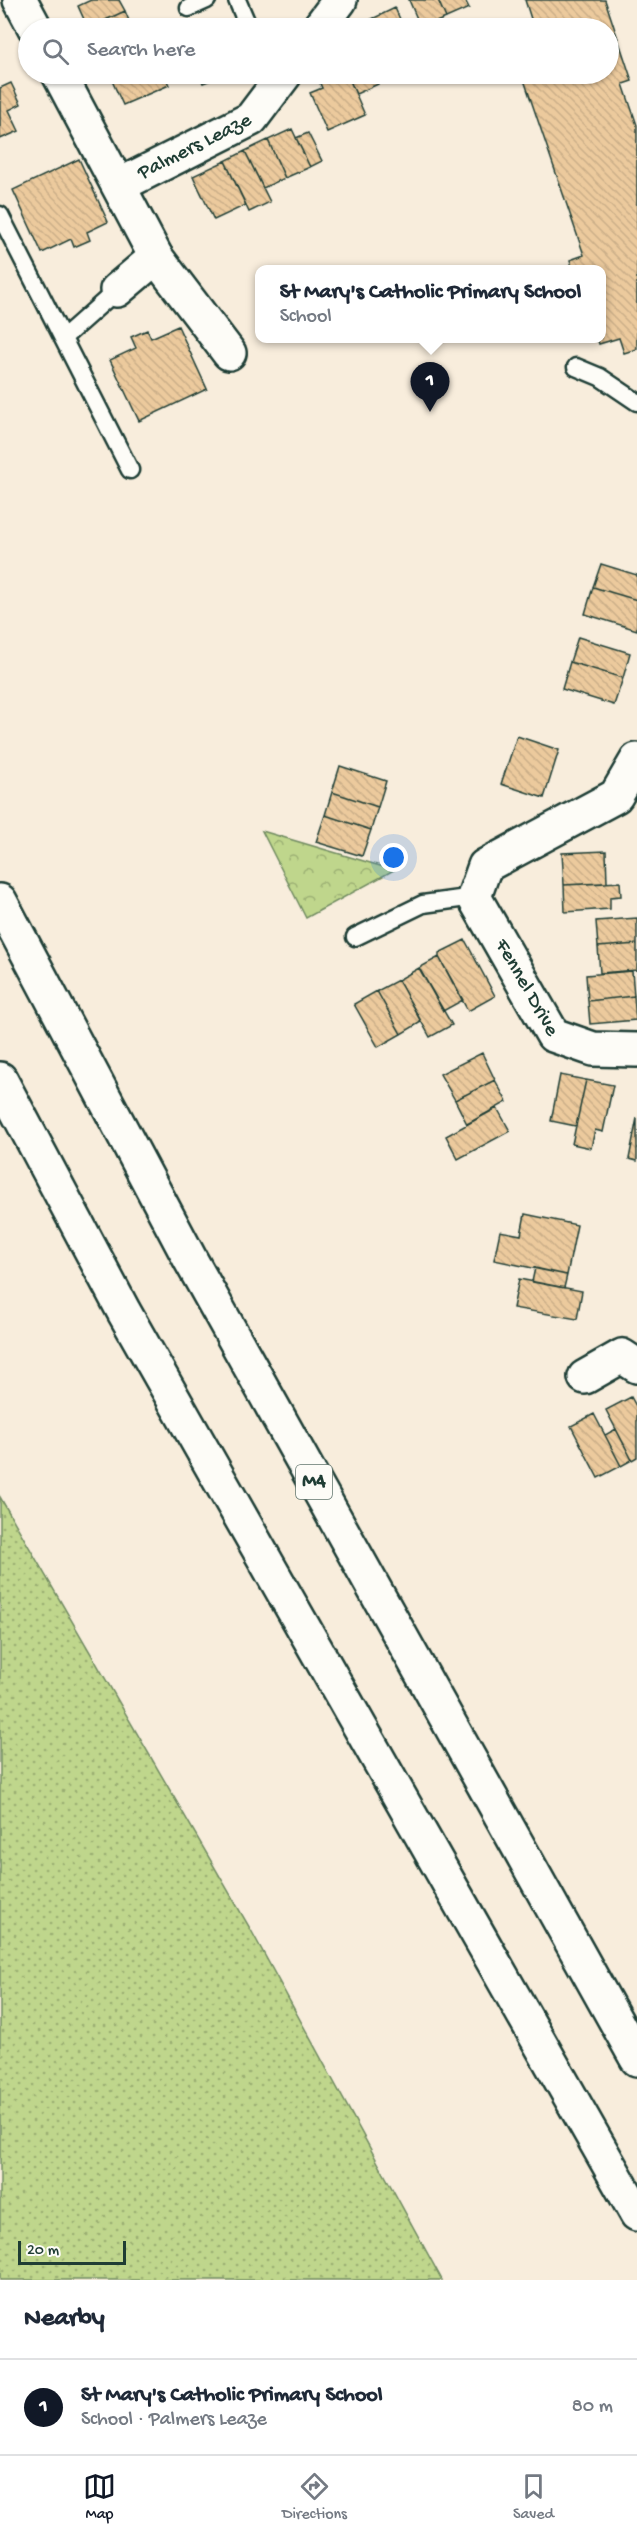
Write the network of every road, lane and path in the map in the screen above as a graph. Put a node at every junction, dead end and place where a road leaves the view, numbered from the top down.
1 (207, 0) edge
2 (237, 0) edge
3 (340, 0) edge
4 (16, 2) edge
5 (189, 8) dead end
6 (28, 18) edge
7 (245, 18) edge
8 (326, 18) edge
9 (64, 84) edge
10 (272, 84) edge
11 (120, 185) junction
12 (0, 215) edge
13 (156, 257) junction
14 (117, 290) joint
15 (63, 338) junction
16 (229, 353) dead end
17 (576, 367) dead end
18 (637, 402) edge
19 (130, 470) dead end
20 (637, 760) edge
21 (474, 897) junction
22 (0, 901) edge
23 (355, 937) dead end
24 (637, 1050) edge
25 (0, 1079) edge
26 (637, 1366) edge
27 (585, 1377) dead end
28 (637, 2058) edge
29 (637, 2214) edge

1 - 5 lane
2 - 7 lane
3 - 8 main road
4 - 6 main road
9 - 11 main road, Palmers Leaze
10 - 11 main road, Palmers Leaze
11 - 13 main road, Palmers Leaze
12 - 15 lane
13 - 14 main road
13 - 16 main road, Palmers Leaze
14 - 15 lane
15 - 19 lane
17 - 18 lane
20 - 21 main road
21 - 23 lane
21 - 24 main road, Fennel Drive
22 - 28 main road, M4
25 - 29 main road
26 - 27 main road

